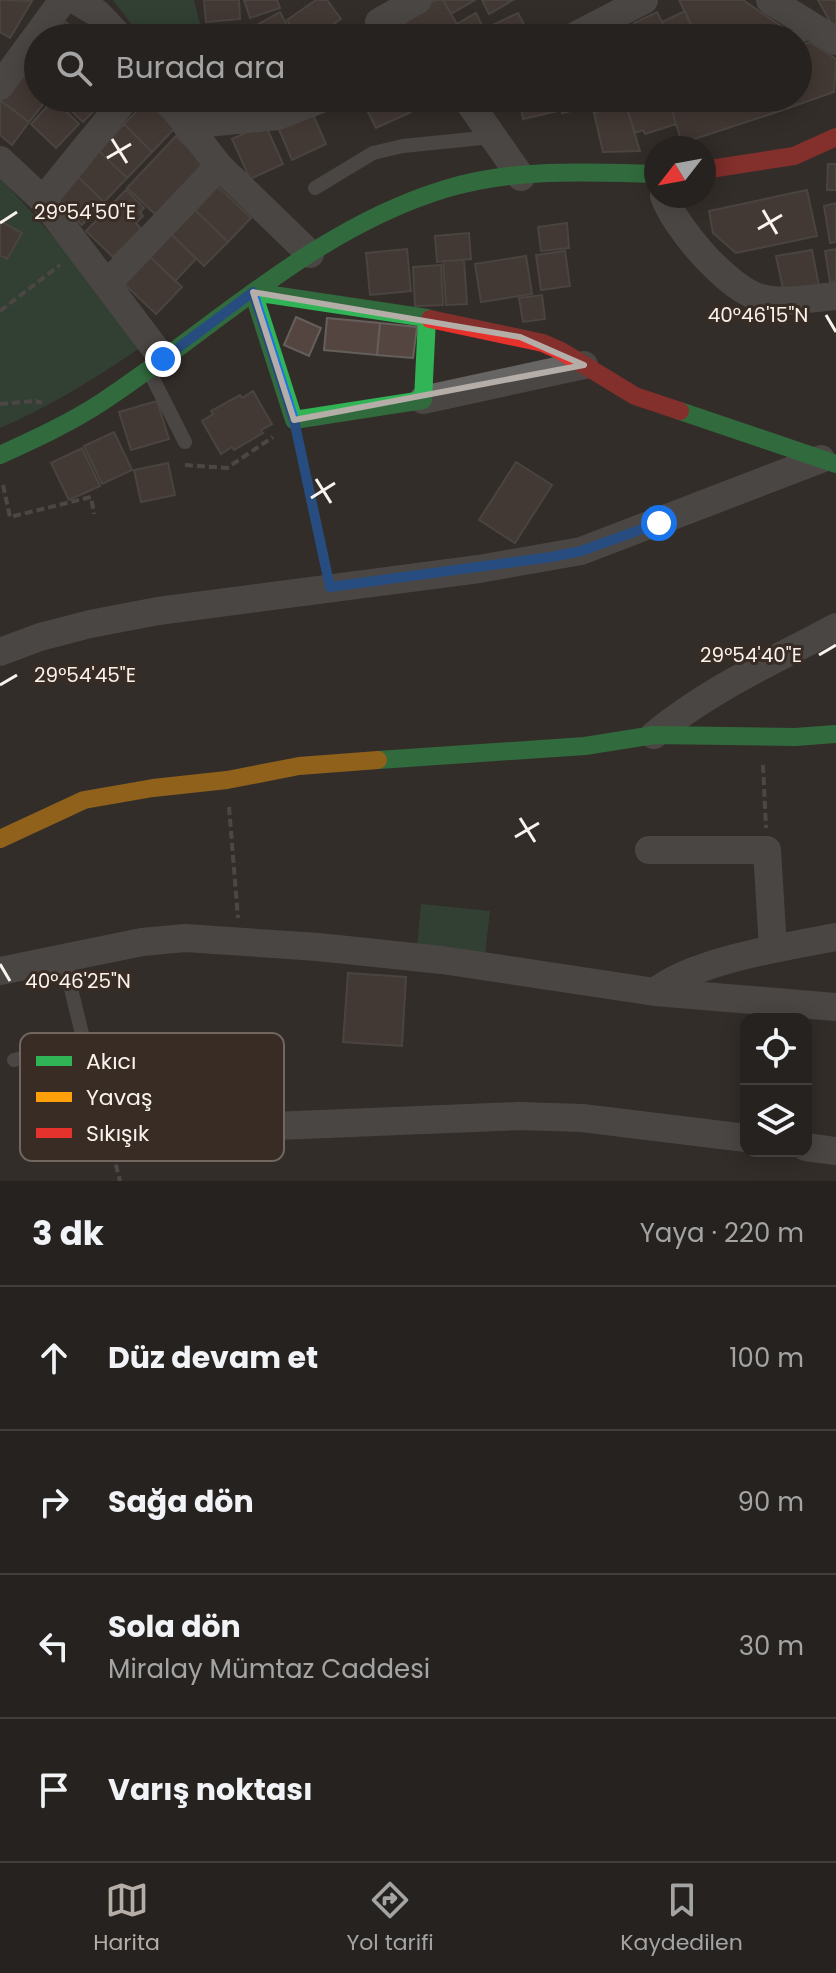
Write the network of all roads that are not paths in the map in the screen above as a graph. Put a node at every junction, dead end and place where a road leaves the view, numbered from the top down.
1 (63, 0) edge
2 (75, 0) edge
3 (418, 0) edge
4 (770, 0) edge
5 (627, 4) edge
6 (45, 24) edge
7 (108, 24) edge
8 (381, 24) edge
9 (594, 24) edge
10 (799, 24) edge
11 (24, 53) edge
12 (0, 86) edge
13 (115, 112) edge
14 (176, 112) edge
15 (288, 112) edge
16 (475, 112) edge
17 (186, 125) junction
18 (492, 137) junction
19 (836, 137) edge
20 (0, 160) edge
21 (219, 166) junction
22 (716, 168) edge
23 (644, 174) edge
24 (521, 177) junction
25 (315, 188) dead end
26 (43, 200) junction
27 (670, 208) edge
28 (310, 254) junction
29 (107, 284) junction
30 (253, 292) junction
31 (836, 296) edge
32 (427, 318) junction
33 (156, 364) junction
34 (584, 365) junction
35 (423, 400) junction
36 (185, 442) dead end
37 (0, 455) edge
38 (829, 462) edge
39 (836, 627) edge
40 (0, 652) edge
41 (836, 734) edge
42 (654, 735) junction
43 (0, 839) edge
44 (649, 850) dead end
45 (836, 937) edge
46 (773, 949) junction
47 (63, 956) junction
48 (0, 971) edge
49 (655, 992) junction
50 (836, 1007) edge
51 (82, 1033) edge
52 (20, 1058) edge
53 (14, 1060) dead end
54 (284, 1126) edge
55 (740, 1137) edge
56 (812, 1148) edge
57 (836, 1151) edge

1 - 6 street
2 - 7 street
3 - 8 street
4 - 10 street
5 - 9 street
11 - 12 street
13 - 26 street
14 - 17 street
15 - 17 street
16 - 18 street
17 - 21 street
18 - 24 street
18 - 25 lane
19 - 22 street
20 - 26 street
21 - 28 street
21 - 29 street
23 - 24 street
24 - 28 street
26 - 29 street
27 - 31 street
28 - 30 street
29 - 33 street
30 - 32 street
30 - 33 street
30 - 35 street
32 - 34 street
32 - 35 street
33 - 36 lane
33 - 37 street
34 - 35 street
34 - 38 street
38 - 40 street
39 - 42 street
41 - 42 street
42 - 43 street
44 - 46 street
45 - 46 street
46 - 49 street
47 - 48 street
47 - 49 street
47 - 51 lane
49 - 50 street
52 - 53 lane
54 - 55 street
56 - 57 street

